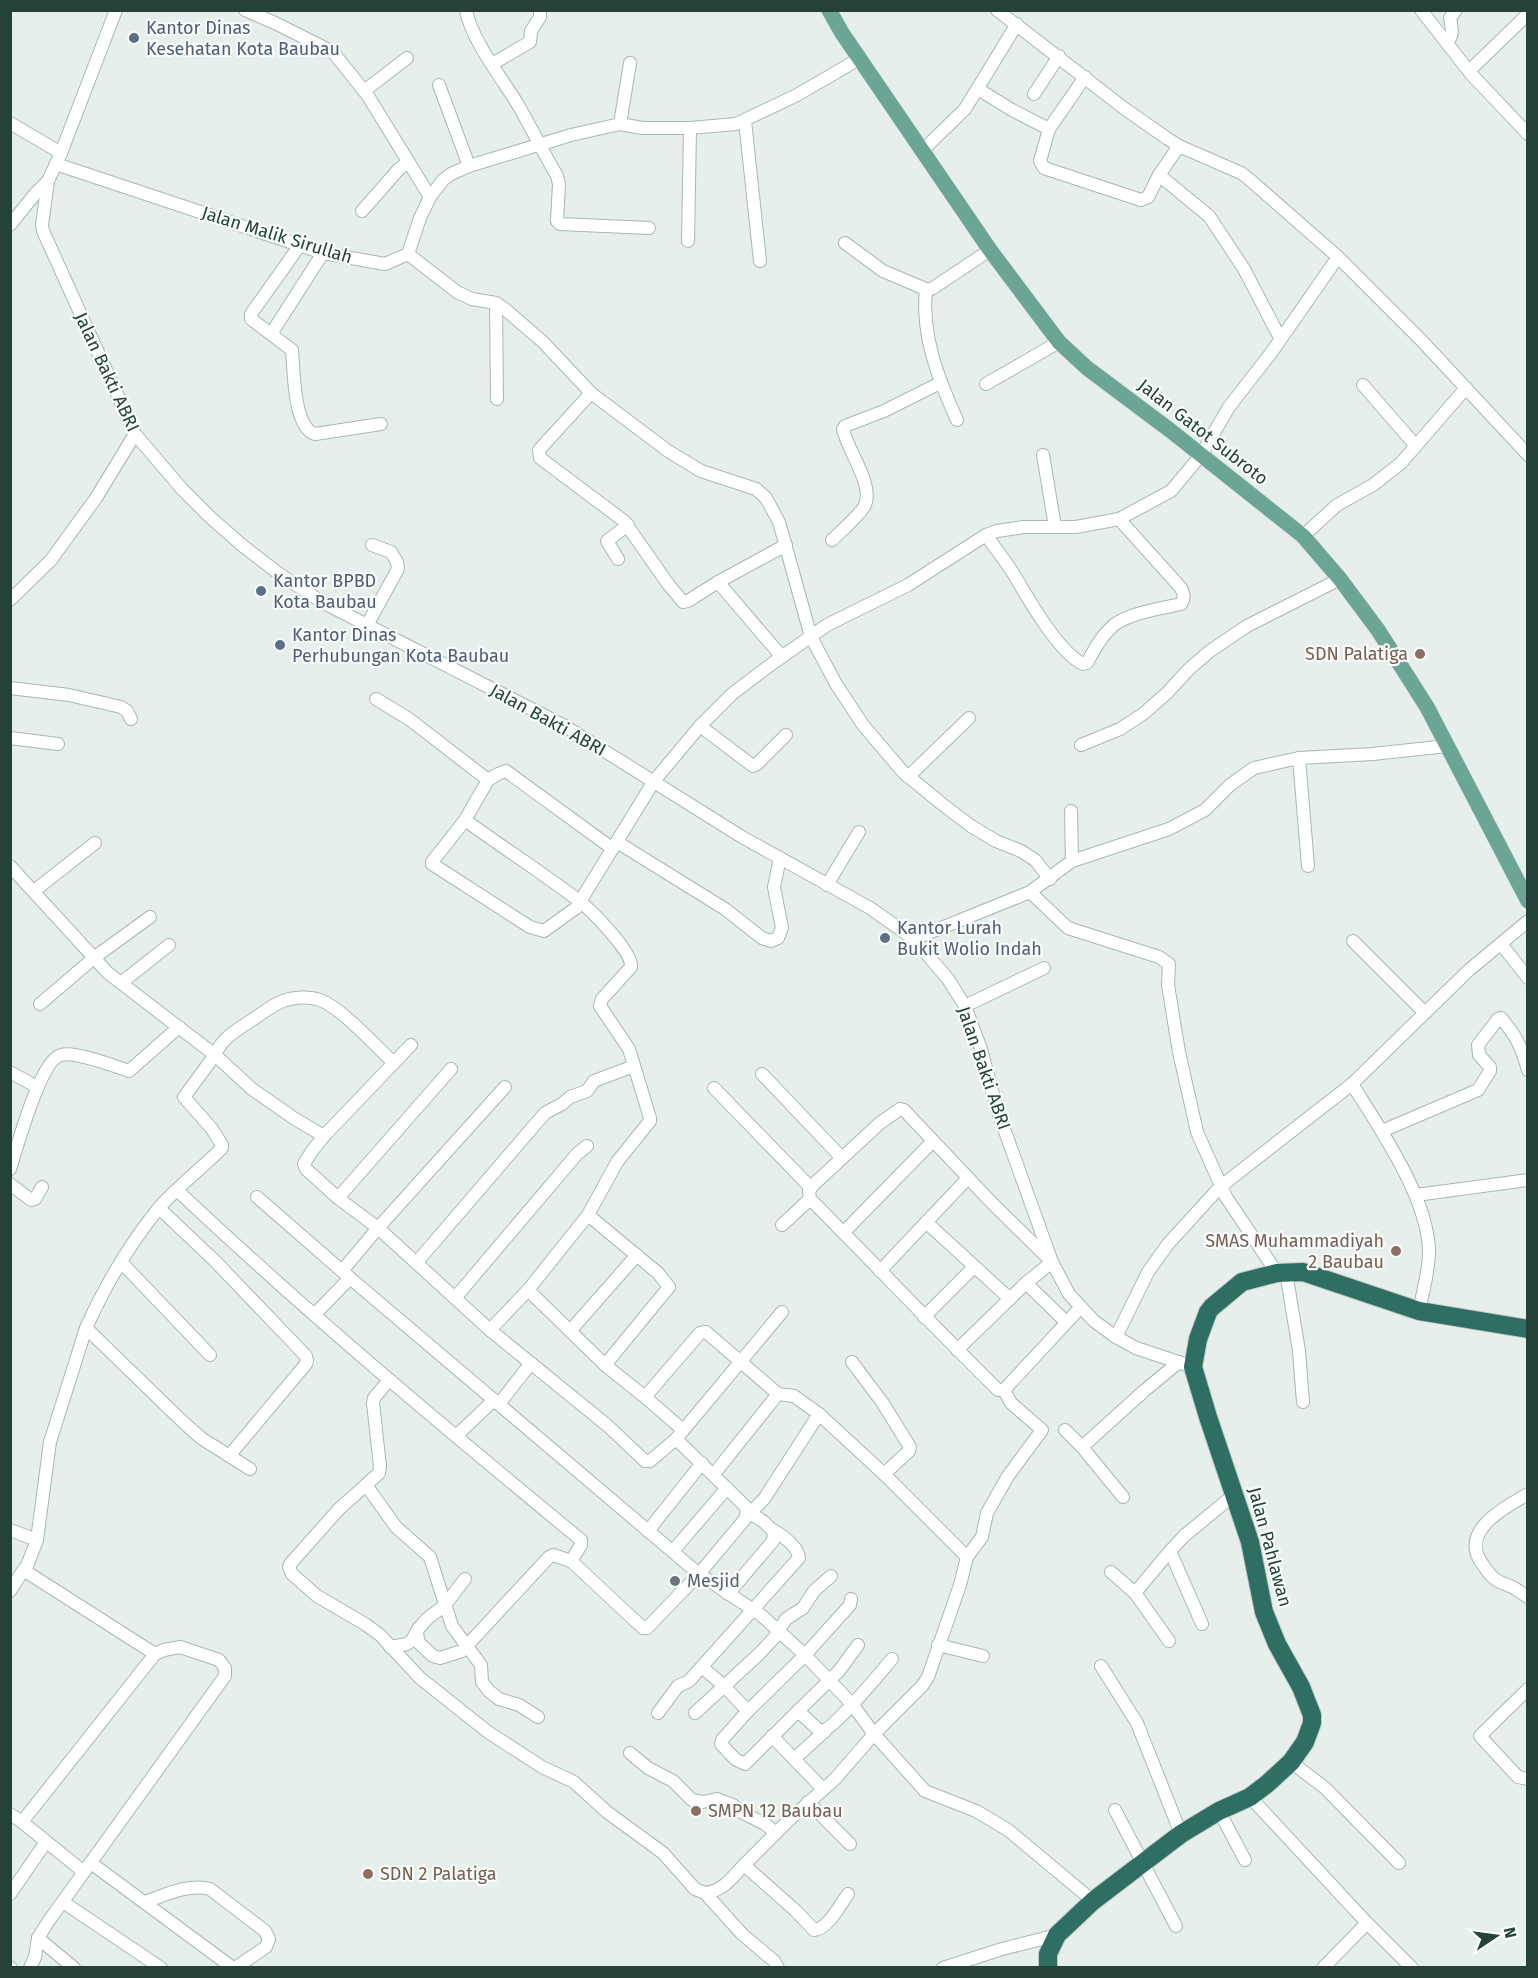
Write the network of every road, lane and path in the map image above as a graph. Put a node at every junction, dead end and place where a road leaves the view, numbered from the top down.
1 (116, 10) edge
2 (245, 10) edge
3 (466, 10) edge
4 (540, 10) edge
5 (829, 10) edge
6 (1421, 10) edge
7 (1456, 10) edge
8 (1001, 12) edge
9 (1527, 14) edge
10 (1017, 24) junction
11 (1447, 43) junction
12 (1059, 56) junction
13 (407, 58) dead end
14 (859, 59) junction
15 (630, 63) dead end
16 (492, 64) junction
17 (1469, 71) junction
18 (1085, 77) junction
19 (439, 85) dead end
20 (978, 89) junction
21 (364, 91) junction
22 (1034, 94) dead end
23 (745, 121) junction
24 (10, 123) edge
25 (620, 124) junction
26 (690, 128) junction
27 (1049, 129) junction
28 (1527, 134) edge
29 (539, 144) junction
30 (1179, 146) junction
31 (922, 151) junction
32 (59, 158) junction
33 (408, 162) junction
34 (469, 166) junction
35 (1159, 175) junction
36 (48, 181) junction
37 (430, 197) junction
38 (362, 211) dead end
39 (10, 225) edge
40 (649, 228) dead end
41 (688, 241) dead end
42 (845, 243) dead end
43 (300, 245) junction
44 (990, 250) junction
45 (323, 253) junction
46 (408, 254) junction
47 (1338, 257) junction
48 (759, 261) dead end
49 (926, 289) junction
50 (496, 303) junction
51 (271, 334) junction
52 (1280, 338) junction
53 (1059, 342) junction
54 (940, 383) junction
55 (986, 384) dead end
56 (1363, 384) dead end
57 (1466, 388) junction
58 (591, 393) junction
59 (497, 399) dead end
60 (957, 420) dead end
61 (381, 424) dead end
62 (135, 434) junction
63 (1416, 446) junction
64 (1042, 455) dead end
65 (1201, 455) junction
66 (1527, 455) edge
67 (1119, 519) junction
68 (628, 525) junction
69 (1055, 527) junction
70 (986, 535) junction
71 (1303, 536) junction
72 (832, 540) dead end
73 (786, 544) junction
74 (372, 545) dead end
75 (618, 559) dead end
76 (1340, 579) junction
77 (718, 582) junction
78 (10, 600) edge
79 (367, 625) junction
80 (811, 637) junction
81 (782, 657) junction
82 (10, 688) edge
83 (376, 699) dead end
84 (131, 718) dead end
85 (969, 718) dead end
86 (700, 726) junction
87 (786, 735) dead end
88 (10, 738) edge
89 (58, 744) dead end
90 (1081, 745) dead end
91 (1447, 746) junction
92 (1299, 758) junction
93 (908, 777) junction
94 (488, 780) junction
95 (654, 781) junction
96 (1071, 811) dead end
97 (465, 820) junction
98 (859, 832) dead end
99 (95, 843) dead end
100 (615, 845) junction
101 (780, 858) junction
102 (1072, 861) junction
103 (10, 866) edge
104 (1308, 866) dead end
105 (1050, 879) junction
106 (827, 885) junction
107 (34, 891) junction
108 (1030, 892) junction
109 (1527, 901) edge
110 (580, 902) junction
111 (150, 917) dead end
112 (1527, 921) edge
113 (914, 939) junction
114 (1353, 941) dead end
115 (1502, 944) junction
116 (169, 945) dead end
117 (94, 957) junction
118 (1044, 968) dead end
119 (1527, 978) edge
120 (121, 983) junction
121 (40, 1004) dead end
122 (964, 1006) junction
123 (1425, 1013) junction
124 (179, 1027) junction
125 (411, 1045) dead end
126 (215, 1055) junction
127 (394, 1063) junction
128 (634, 1066) junction
129 (451, 1069) dead end
130 (1527, 1070) edge
131 (10, 1072) edge
132 (762, 1074) dead end
133 (1352, 1084) junction
134 (37, 1087) junction
135 (505, 1087) dead end
136 (714, 1088) dead end
137 (1382, 1131) junction
138 (324, 1136) junction
139 (933, 1141) junction
140 (587, 1146) dead end
141 (842, 1158) junction
142 (10, 1168) edge
143 (968, 1178) junction
144 (1527, 1180) edge
145 (10, 1184) edge
146 (42, 1187) dead end
147 (1220, 1187) junction
148 (178, 1191) junction
149 (810, 1193) junction
150 (1416, 1195) junction
151 (257, 1197) dead end
152 (338, 1198) junction
153 (159, 1208) junction
154 (588, 1215) junction
155 (926, 1222) junction
156 (782, 1225) dead end
157 (378, 1228) junction
158 (844, 1232) junction
159 (637, 1256) junction
160 (121, 1262) junction
161 (417, 1262) junction
162 (1052, 1262) junction
163 (974, 1267) junction
164 (880, 1271) junction
165 (1281, 1272) junction
166 (346, 1275) junction
167 (1026, 1283) junction
168 (528, 1290) junction
169 (454, 1298) junction
170 (1010, 1299) junction
171 (1080, 1308) junction
172 (1419, 1311) junction
173 (782, 1312) dead end
174 (315, 1314) junction
175 (924, 1317) junction
176 (1066, 1322) junction
177 (86, 1328) junction
178 (1527, 1329) edge
179 (490, 1330) junction
180 (570, 1331) junction
181 (1116, 1337) junction
182 (957, 1350) junction
183 (210, 1355) dead end
184 (740, 1362) junction
185 (852, 1362) dead end
186 (531, 1363) junction
187 (1186, 1364) junction
188 (605, 1365) junction
189 (389, 1380) junction
190 (1004, 1390) junction
191 (778, 1394) junction
192 (645, 1397) junction
193 (496, 1402) junction
194 (1303, 1402) dead end
195 (819, 1414) junction
196 (1065, 1430) dead end
197 (680, 1434) junction
198 (456, 1436) junction
199 (1082, 1448) junction
200 (229, 1456) junction
201 (702, 1463) junction
202 (250, 1469) dead end
203 (714, 1474) junction
204 (884, 1474) junction
205 (366, 1485) junction
206 (728, 1488) junction
207 (1235, 1494) junction
208 (1527, 1494) edge
209 (1123, 1497) dead end
210 (747, 1511) junction
211 (10, 1530) edge
212 (773, 1530) junction
213 (648, 1531) junction
214 (37, 1540) junction
215 (673, 1551) junction
216 (1170, 1551) junction
217 (967, 1557) junction
218 (571, 1561) junction
219 (24, 1569) junction
220 (1111, 1572) dead end
221 (699, 1574) junction
222 (831, 1576) dead end
223 (465, 1579) dead end
224 (10, 1591) edge
225 (1135, 1593) junction
226 (728, 1594) junction
227 (1527, 1597) edge
228 (851, 1599) dead end
229 (445, 1605) junction
230 (754, 1610) junction
231 (1202, 1624) dead end
232 (418, 1629) junction
233 (777, 1630) junction
234 (1169, 1641) dead end
235 (858, 1645) dead end
236 (938, 1645) junction
237 (467, 1646) junction
238 (390, 1647) junction
239 (155, 1654) junction
240 (805, 1655) junction
241 (983, 1656) dead end
242 (892, 1659) dead end
243 (1101, 1666) dead end
244 (702, 1667) junction
245 (830, 1680) junction
246 (724, 1686) junction
247 (1527, 1689) edge
248 (852, 1704) junction
249 (748, 1711) junction
250 (798, 1711) junction
251 (658, 1713) dead end
252 (695, 1713) dead end
253 (538, 1717) dead end
254 (825, 1731) junction
255 (874, 1734) junction
256 (772, 1736) junction
257 (630, 1753) dead end
258 (794, 1759) junction
259 (1291, 1762) junction
260 (1527, 1779) edge
261 (823, 1790) junction
262 (1250, 1797) junction
263 (808, 1802) junction
264 (1115, 1810) dead end
265 (1219, 1811) junction
266 (10, 1814) edge
267 (22, 1822) junction
268 (776, 1833) junction
269 (1181, 1834) junction
270 (46, 1842) junction
271 (850, 1844) dead end
272 (1245, 1860) dead end
273 (1142, 1862) junction
274 (1399, 1863) dead end
275 (744, 1865) junction
276 (87, 1867) junction
277 (705, 1893) junction
278 (10, 1894) edge
279 (848, 1894) dead end
280 (1093, 1901) junction
281 (63, 1902) junction
282 (145, 1902) junction
283 (1367, 1923) junction
284 (1176, 1926) dead end
285 (1057, 1935) junction
286 (38, 1938) junction
287 (1325, 1967) edge
288 (30, 1968) edge
289 (74, 1968) edge
290 (161, 1968) edge
291 (234, 1968) edge
292 (777, 1968) edge
293 (943, 1968) edge
294 (1048, 1968) edge
295 (1412, 1968) edge

1 - 32 street, Jalan Bakti ABRI
2 - 21 street
3 - 16 street
4 - 16 street
5 - 14 main road, Jalan Gatot Subroto
6 - 11 street
7 - 11 street
8 - 10 street
9 - 17 street
10 - 12 street
10 - 20 street
11 - 17 street
12 - 18 street
12 - 22 street
13 - 21 street
14 - 23 street
14 - 31 main road, Jalan Gatot Subroto
15 - 25 street
16 - 29 street
17 - 28 street
18 - 27 street
18 - 30 street
19 - 34 street
20 - 27 street
20 - 31 street
21 - 33 street
23 - 26 street
23 - 48 street
24 - 32 street, Jalan Malik Sirullah
25 - 26 street
25 - 29 street
26 - 41 street
27 - 35 street
29 - 34 street
29 - 40 street
30 - 35 street
30 - 47 street
31 - 44 main road, Jalan Gatot Subroto
32 - 36 street, Jalan Bakti ABRI
32 - 43 street, Jalan Malik Sirullah
33 - 37 street
33 - 38 street
34 - 37 street
35 - 52 street
36 - 39 street
36 - 62 street, Jalan Bakti ABRI
37 - 46 street
42 - 49 street
43 - 45 street, Jalan Malik Sirullah
43 - 51 street
44 - 49 street
44 - 53 main road, Jalan Gatot Subroto
45 - 46 street, Jalan Malik Sirullah
45 - 51 street
46 - 50 street
47 - 52 street
47 - 57 street
49 - 54 street
50 - 58 street
50 - 59 street
51 - 61 street
52 - 65 street
53 - 55 street
53 - 65 main road, Jalan Gatot Subroto
54 - 60 street
54 - 72 street
56 - 63 street
57 - 63 street
57 - 66 street
58 - 68 street
58 - 73 street
62 - 78 street
62 - 79 street, Jalan Bakti ABRI
63 - 71 street
64 - 69 street
65 - 67 street
65 - 71 main road, Jalan Gatot Subroto
67 - 69 street
67 - 70 street
68 - 75 street
68 - 77 street
69 - 70 street
70 - 80 street
71 - 76 main road, Jalan Gatot Subroto
73 - 77 street
73 - 80 street
74 - 79 street
76 - 90 street
76 - 91 main road, Jalan Gatot Subroto
77 - 81 street
79 - 95 street, Jalan Bakti ABRI
80 - 81 street
80 - 93 street
81 - 86 street
82 - 84 street
83 - 94 street
85 - 93 street
86 - 87 street
86 - 95 street
88 - 89 street
91 - 92 street
91 - 109 main road, Jalan Gatot Subroto
92 - 102 street
92 - 104 street
93 - 105 street
94 - 97 street
94 - 100 street
95 - 100 street
95 - 101 street, Jalan Bakti ABRI
96 - 102 street
97 - 110 street
97 - 110 street
98 - 106 street
99 - 107 street
100 - 101 street
100 - 110 street
101 - 106 street, Jalan Bakti ABRI
102 - 105 street
103 - 107 street
105 - 108 street
106 - 113 street, Jalan Bakti ABRI
107 - 117 street
108 - 113 street
108 - 147 street
110 - 128 street
111 - 117 street
112 - 115 street
113 - 122 street, Jalan Bakti ABRI
114 - 123 street
115 - 119 street
115 - 123 street
116 - 120 street
117 - 120 street
117 - 121 street
118 - 122 street
120 - 124 street
122 - 162 street, Jalan Bakti ABRI
123 - 133 street
124 - 126 street
124 - 134 street
125 - 127 street
126 - 127 street
126 - 138 street
126 - 148 street
127 - 138 street
128 - 154 street
128 - 161 street
129 - 152 street
130 - 137 street
131 - 134 street
132 - 141 street
133 - 137 street
133 - 147 street
134 - 142 street
135 - 157 street
136 - 149 street
137 - 150 street
138 - 152 street
139 - 141 street
139 - 143 street
139 - 158 street
140 - 169 street
141 - 149 street
143 - 155 street
143 - 162 street
144 - 150 street
145 - 146 street
147 - 165 street
147 - 181 street
148 - 153 street
148 - 174 street
149 - 156 street
149 - 158 street
150 - 172 street
151 - 166 street
152 - 157 street
153 - 160 street
153 - 200 street
154 - 159 street
154 - 168 street
155 - 163 street
155 - 164 street
157 - 161 street
157 - 166 street
158 - 164 street
159 - 180 street
159 - 188 street
160 - 177 street
160 - 183 street
161 - 169 street
162 - 167 street
162 - 171 street, Jalan Bakti ABRI
163 - 170 street
163 - 175 street
164 - 175 street
165 - 172 highway, Jalan Pahlawan
165 - 187 highway, Jalan Pahlawan
165 - 194 street
166 - 174 street
166 - 193 street
167 - 170 street
167 - 176 street
168 - 179 street
168 - 180 street
169 - 179 street
170 - 182 street
171 - 176 street
171 - 181 street, Jalan Bakti ABRI
172 - 178 highway, Jalan Pahlawan
173 - 184 street
174 - 189 street
175 - 182 street
176 - 190 street
177 - 200 street
177 - 214 street
179 - 186 street
180 - 188 street
181 - 187 street, Jalan Bakti ABRI
182 - 190 street
184 - 191 street
184 - 192 street
184 - 197 street
185 - 204 street
186 - 193 street
186 - 197 street
187 - 199 street
187 - 207 highway, Jalan Pahlawan
188 - 192 street
189 - 198 street
189 - 205 street
190 - 217 street
191 - 195 street
191 - 203 street
192 - 197 street
193 - 198 street
193 - 213 street
195 - 204 street
195 - 210 street
196 - 199 street
197 - 201 street
198 - 218 street
199 - 209 street
200 - 202 street
201 - 203 street
201 - 213 street
203 - 206 street
204 - 217 street
205 - 229 street
205 - 238 street
206 - 210 street
206 - 215 street
207 - 216 street
207 - 259 highway, Jalan Pahlawan
208 - 227 street
210 - 212 street
210 - 221 street
211 - 214 street
212 - 226 street
212 - 230 street
213 - 215 street
214 - 219 street
215 - 221 street
216 - 225 street
216 - 231 street
217 - 236 street
218 - 221 street
218 - 237 street
219 - 224 street
219 - 239 street
220 - 225 street
221 - 226 street
222 - 233 street
223 - 229 street
225 - 234 street
226 - 230 street
228 - 240 street
229 - 232 street
229 - 237 street
230 - 233 street
230 - 244 street
232 - 237 street
232 - 238 street
233 - 240 street
233 - 246 street
235 - 245 street
236 - 241 street
236 - 255 street
237 - 253 street
238 - 277 street
239 - 267 street
239 - 276 street
240 - 245 street
240 - 249 street
242 - 248 street
243 - 269 street
244 - 246 street
244 - 251 street
245 - 248 street
245 - 250 street
246 - 249 street
246 - 252 street
247 - 260 street
248 - 254 street
248 - 255 street
249 - 256 street
250 - 254 street
250 - 256 street
254 - 258 street
255 - 261 street
255 - 280 street
256 - 258 street
257 - 268 street
258 - 261 street
259 - 262 highway, Jalan Pahlawan
259 - 274 street
261 - 263 street
262 - 265 highway, Jalan Pahlawan
262 - 283 street
263 - 268 street
263 - 271 street
264 - 273 street
265 - 269 highway, Jalan Pahlawan
265 - 272 street
266 - 267 street
267 - 270 street
268 - 275 street
269 - 273 highway, Jalan Pahlawan
270 - 276 street
270 - 278 street
273 - 280 highway, Jalan Pahlawan
273 - 284 street
275 - 277 street
275 - 279 street
276 - 281 street
276 - 282 street
277 - 292 street
280 - 285 highway, Jalan Pahlawan
281 - 286 street
281 - 290 street
282 - 291 street
282 - 291 street
283 - 287 street
283 - 295 street
285 - 293 street
285 - 294 highway, Jalan Pahlawan
286 - 288 street
286 - 289 street

